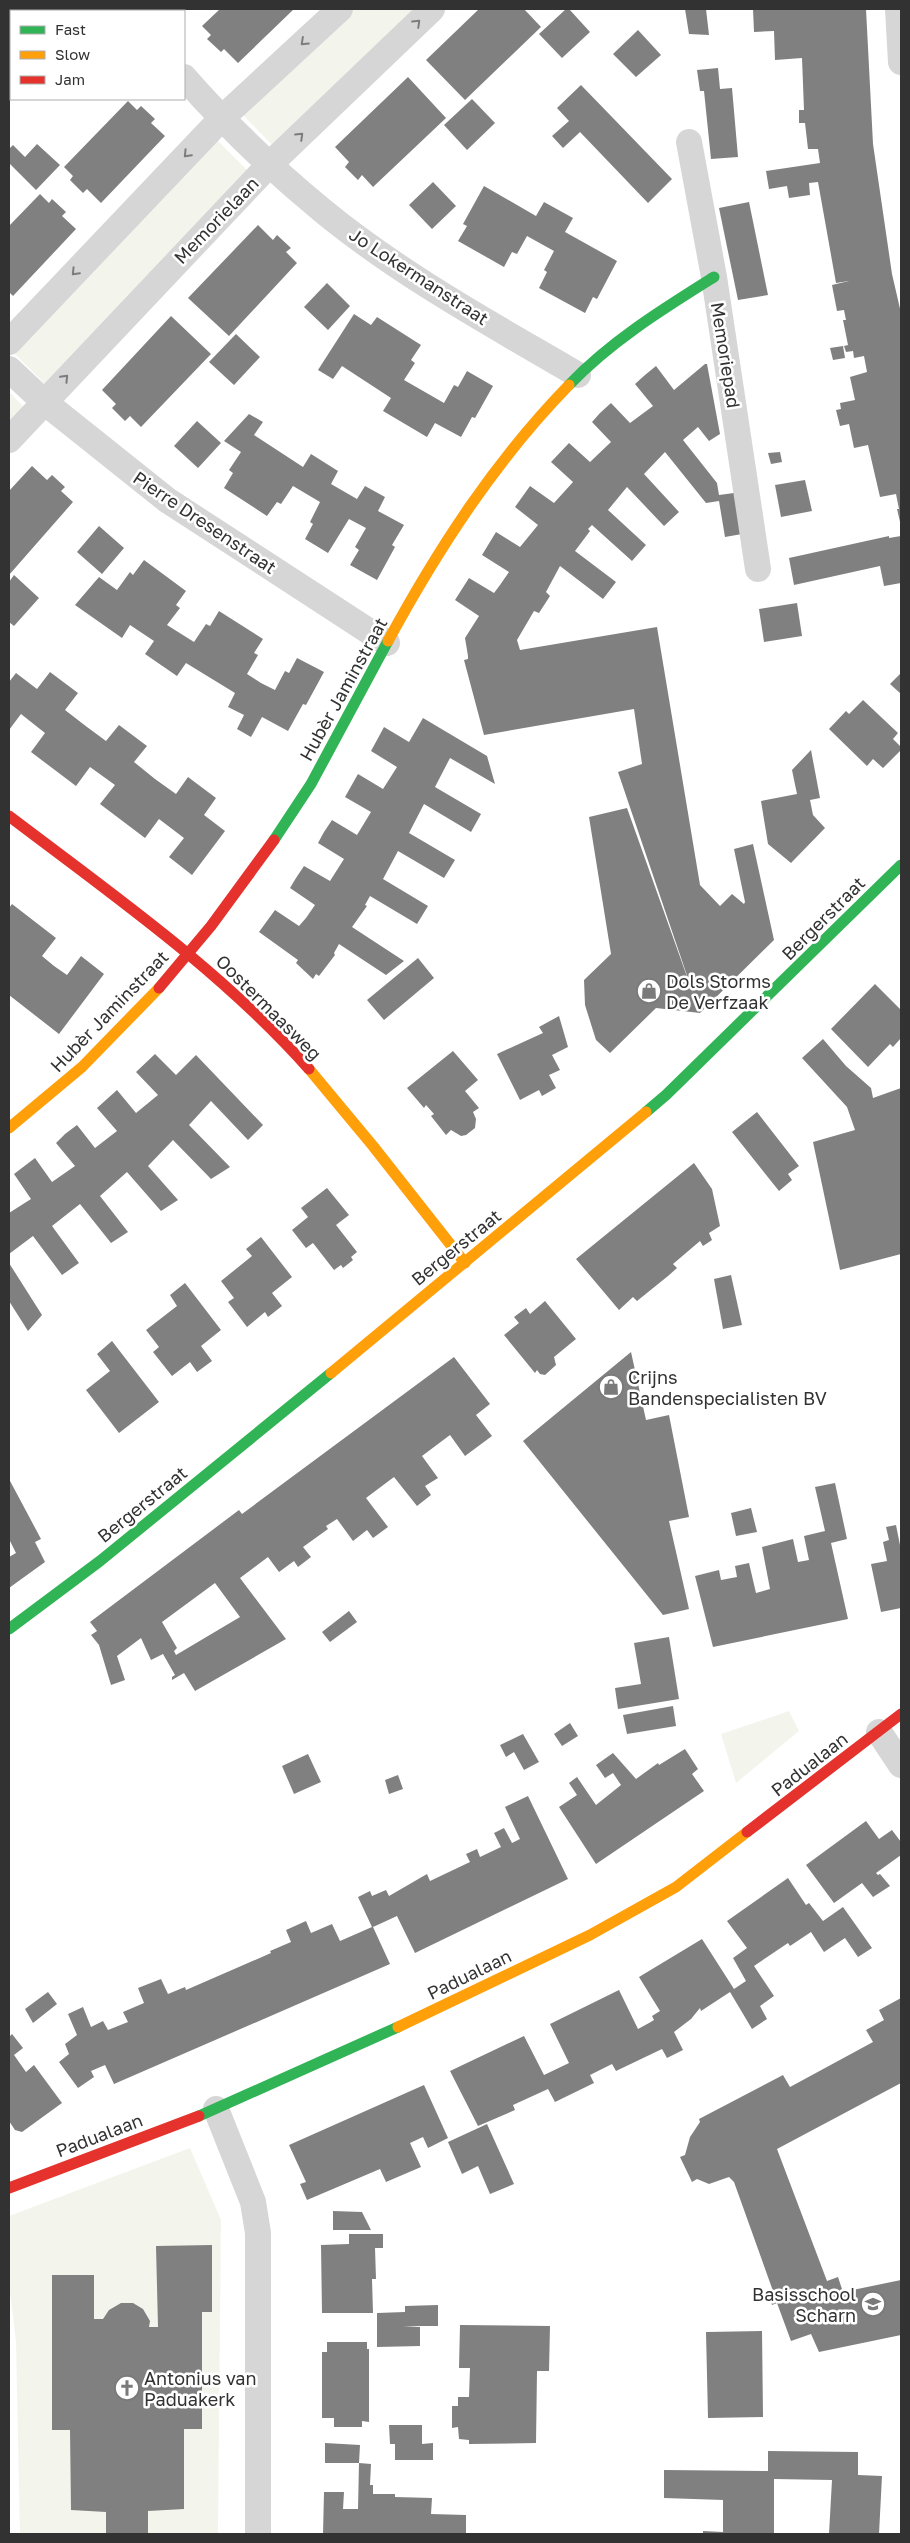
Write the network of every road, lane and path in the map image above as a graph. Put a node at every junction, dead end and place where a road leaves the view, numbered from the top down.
1 (340, 9) edge
2 (432, 9) edge
3 (898, 9) edge
4 (901, 62) edge
5 (185, 78) edge
6 (221, 119) junction
7 (689, 142) dead end
8 (269, 165) junction
9 (714, 277) junction
10 (9, 342) edge
11 (9, 369) edge
12 (578, 374) junction
13 (43, 401) junction
14 (9, 440) edge
15 (758, 569) dead end
16 (387, 643) junction
17 (9, 816) edge
18 (901, 865) edge
19 (189, 954) junction
20 (9, 1128) edge
21 (465, 1263) junction
22 (9, 1629) edge
23 (901, 1714) edge
24 (879, 1732) junction
25 (901, 1765) edge
26 (216, 2109) junction
27 (9, 2188) edge
28 (258, 2534) edge

1 -> 6 street
8 -> 2 street, Memorielaan
3 - 4 street
5 - 6 street, Jo Lokermanstraat
6 - 8 street, Jo Lokermanstraat
6 -> 10 street
7 - 9 street, Memoriepad
8 - 12 street, Jo Lokermanstraat
13 -> 8 street, Memorielaan
9 - 12 street, Hubèr Jaminstraat
9 - 15 street, Memoriepad
11 - 13 street, Pierre Dresenstraat
12 - 16 street, Hubèr Jaminstraat
13 - 14 street, Memorielaan
13 - 16 street, Pierre Dresenstraat
16 - 19 street, Hubèr Jaminstraat
17 - 19 street, Oostermaasweg
18 - 21 street, Bergerstraat
19 - 20 street, Hubèr Jaminstraat
19 - 21 street, Oostermaasweg
21 - 22 street, Bergerstraat
23 - 24 street, Padualaan
24 - 25 street
24 - 26 street, Padualaan
26 - 27 street, Padualaan
26 - 28 street

